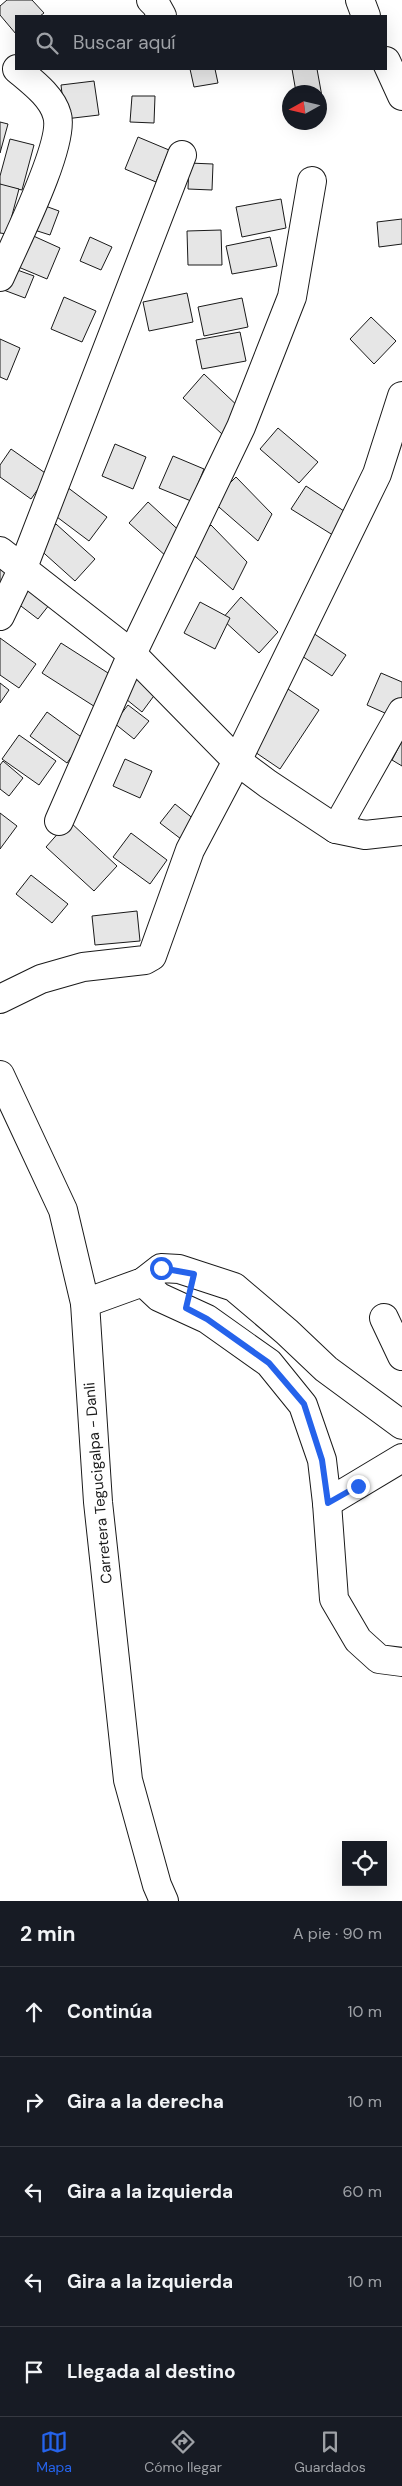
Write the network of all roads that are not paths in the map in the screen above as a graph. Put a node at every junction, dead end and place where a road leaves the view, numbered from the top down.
1 (151, 0) edge
2 (360, 0) edge
3 (161, 15) edge
4 (366, 15) edge
5 (0, 54) edge
6 (387, 63) edge
7 (15, 66) edge
8 (19, 70) edge
9 (402, 96) edge
10 (182, 155) dead end
11 (312, 181) dead end
12 (0, 277) edge
13 (402, 396) edge
14 (0, 551) edge
15 (22, 570) junction
16 (0, 616) edge
17 (132, 654) junction
18 (402, 712) edge
19 (237, 761) junction
20 (58, 821) dead end
21 (336, 829) junction
22 (402, 831) edge
23 (0, 999) edge
24 (0, 1075) edge
25 (194, 1274) junction
26 (142, 1282) junction
27 (85, 1302) junction
28 (186, 1308) junction
29 (384, 1318) dead end
30 (402, 1356) edge
31 (402, 1425) edge
32 (402, 1458) edge
33 (328, 1503) junction
34 (402, 1662) edge
35 (164, 1901) edge

1 - 3 main road
2 - 4 main road
5 - 7 main road
6 - 9 main road
8 - 12 main road
10 - 15 main road
11 - 17 main road
13 - 19 main road
14 - 15 main road
15 - 16 main road
15 - 17 main road
17 - 19 main road
17 - 20 main road
18 - 21 main road
19 - 21 main road
19 - 23 main road
21 - 22 main road
24 - 27 main road, Carretera Tegucigalpa - Danli
25 - 26 main road
25 - 28 main road
25 - 31 main road
26 - 27 main road
26 - 28 main road
27 - 35 main road, Carretera Tegucigalpa - Danli
28 - 33 main road
29 - 30 main road
32 - 33 main road
33 - 34 main road

